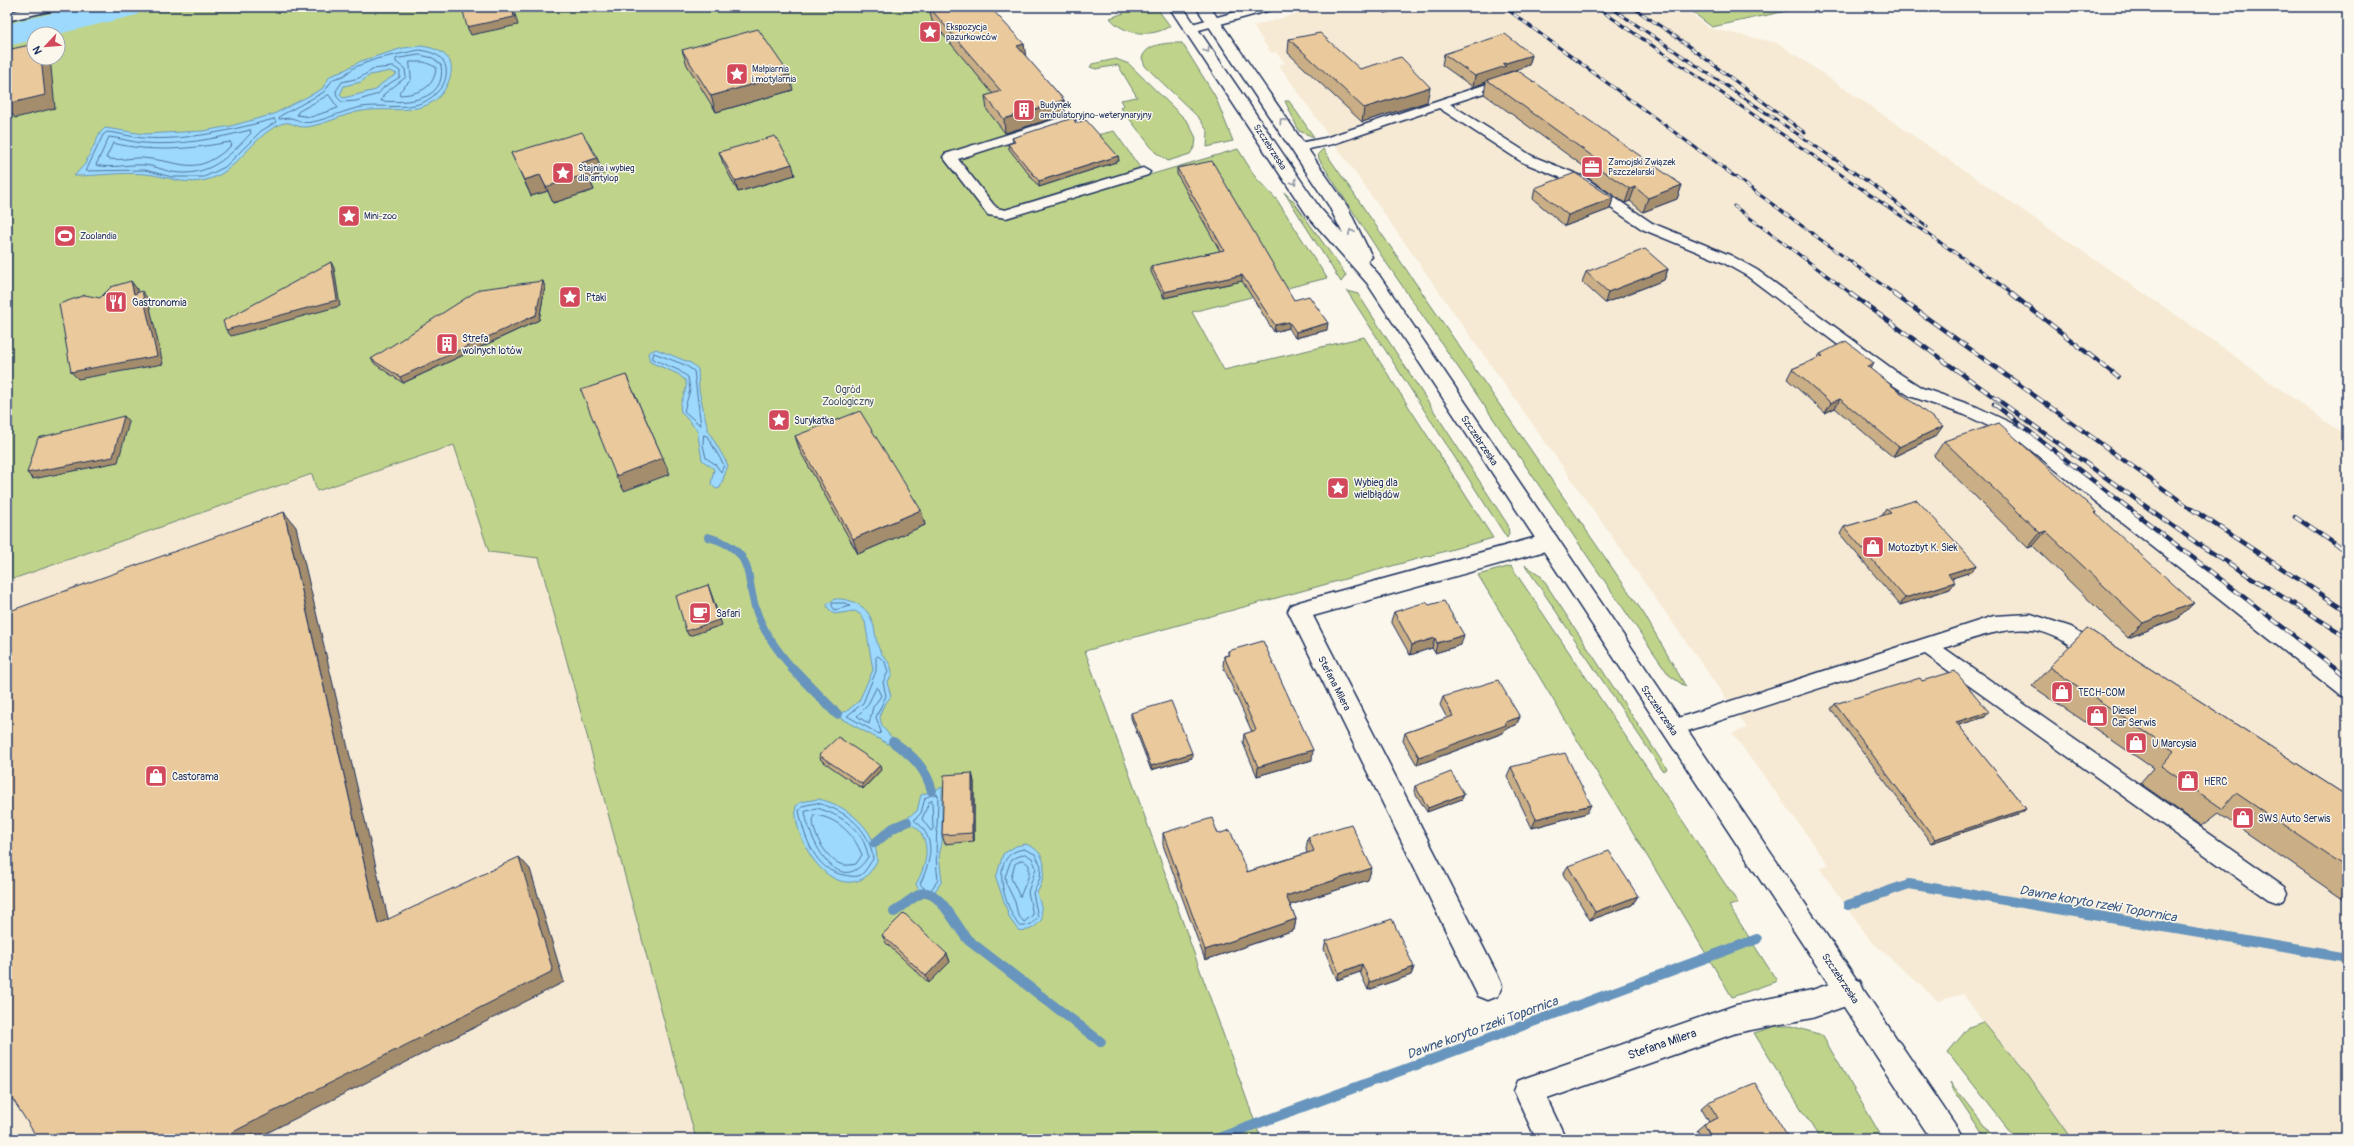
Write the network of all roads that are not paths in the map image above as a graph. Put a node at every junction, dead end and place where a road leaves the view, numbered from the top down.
1 (48, 7) edge
2 (1176, 7) edge
3 (1203, 7) edge
4 (1267, 7) edge
5 (25, 10) edge
6 (7, 17) edge
7 (1214, 22) junction
8 (1192, 28) junction
9 (1510, 80) edge
10 (1441, 104) junction
11 (1069, 119) edge
12 (1299, 147) junction
13 (1143, 172) dead end
14 (1373, 279) junction
15 (1548, 542) junction
16 (1926, 645) junction
17 (2110, 662) edge
18 (2347, 689) edge
19 (1672, 728) junction
20 (2276, 893) dead end
21 (1488, 986) dead end
22 (1850, 991) junction
23 (1551, 1139) edge
24 (1948, 1139) edge

1 - 5 street
2 - 8 street, Szczebrzeska
3 - 7 street, Szczebrzeska
4 - 7 lane
5 - 6 street
7 - 8 lane
12 -> 7 street, Szczebrzeska
8 -> 14 street, Szczebrzeska
9 - 10 lane
10 - 12 lane
10 - 18 lane
11 - 13 lane
14 -> 12 street, Szczebrzeska
14 - 15 street, Szczebrzeska
15 - 19 street, Szczebrzeska
15 - 21 street, Stefana Milera
16 - 17 lane
16 - 19 lane
16 - 20 lane
19 - 22 street, Szczebrzeska
22 - 23 street, Stefana Milera
22 - 24 street, Szczebrzeska

